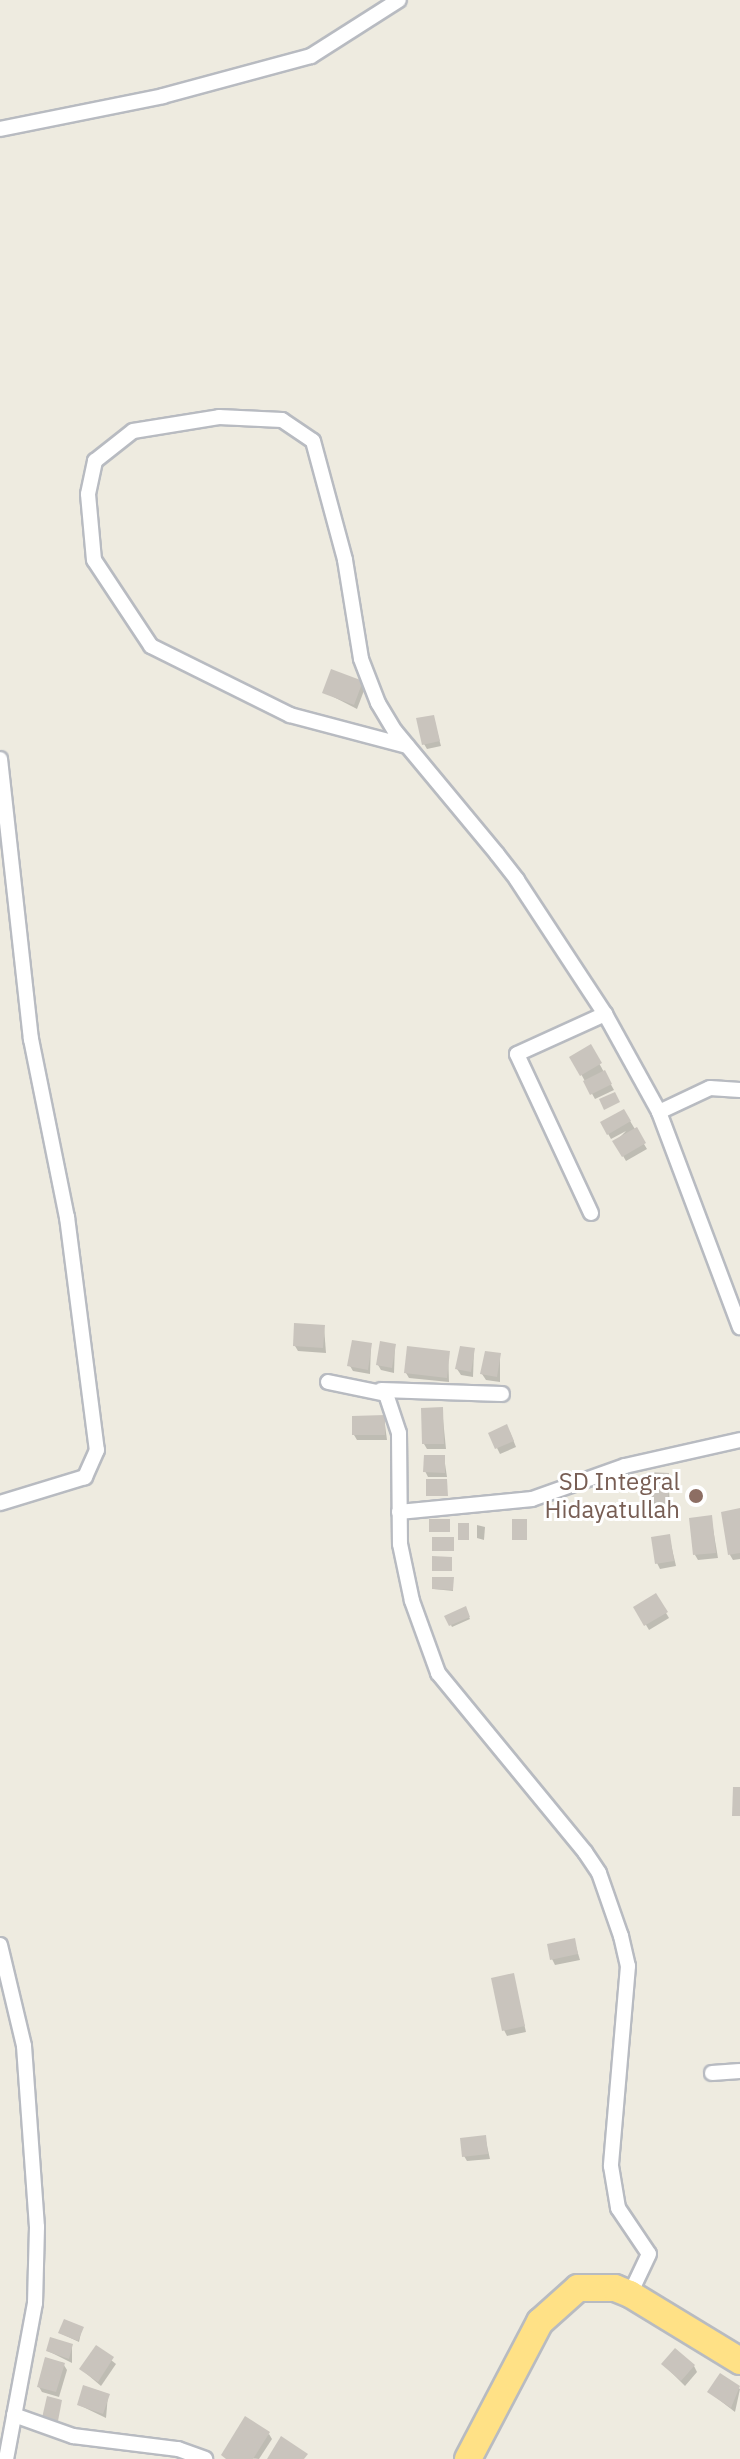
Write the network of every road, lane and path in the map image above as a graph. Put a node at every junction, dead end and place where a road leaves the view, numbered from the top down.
1 (399, 0) edge
2 (0, 129) edge
3 (407, 746) junction
4 (0, 759) edge
5 (605, 1014) junction
6 (740, 1090) edge
7 (659, 1112) junction
8 (591, 1213) dead end
9 (740, 1327) edge
10 (328, 1382) dead end
11 (381, 1390) junction
12 (502, 1394) dead end
13 (740, 1440) edge
14 (0, 1503) edge
15 (399, 1512) junction
16 (0, 1945) edge
17 (740, 2071) edge
18 (712, 2073) dead end
19 (630, 2294) junction
20 (740, 2361) edge
21 (14, 2415) junction
22 (6, 2459) edge
23 (205, 2459) edge
24 (468, 2459) edge

1 - 2 street
3 - 3 street
3 - 5 street
4 - 14 street
5 - 7 street
5 - 8 street
6 - 7 street
7 - 9 street
10 - 11 street
11 - 12 street
11 - 15 street
13 - 15 street
15 - 19 street
16 - 21 street
17 - 18 street
19 - 20 highway
19 - 24 highway
21 - 22 street
21 - 23 street

